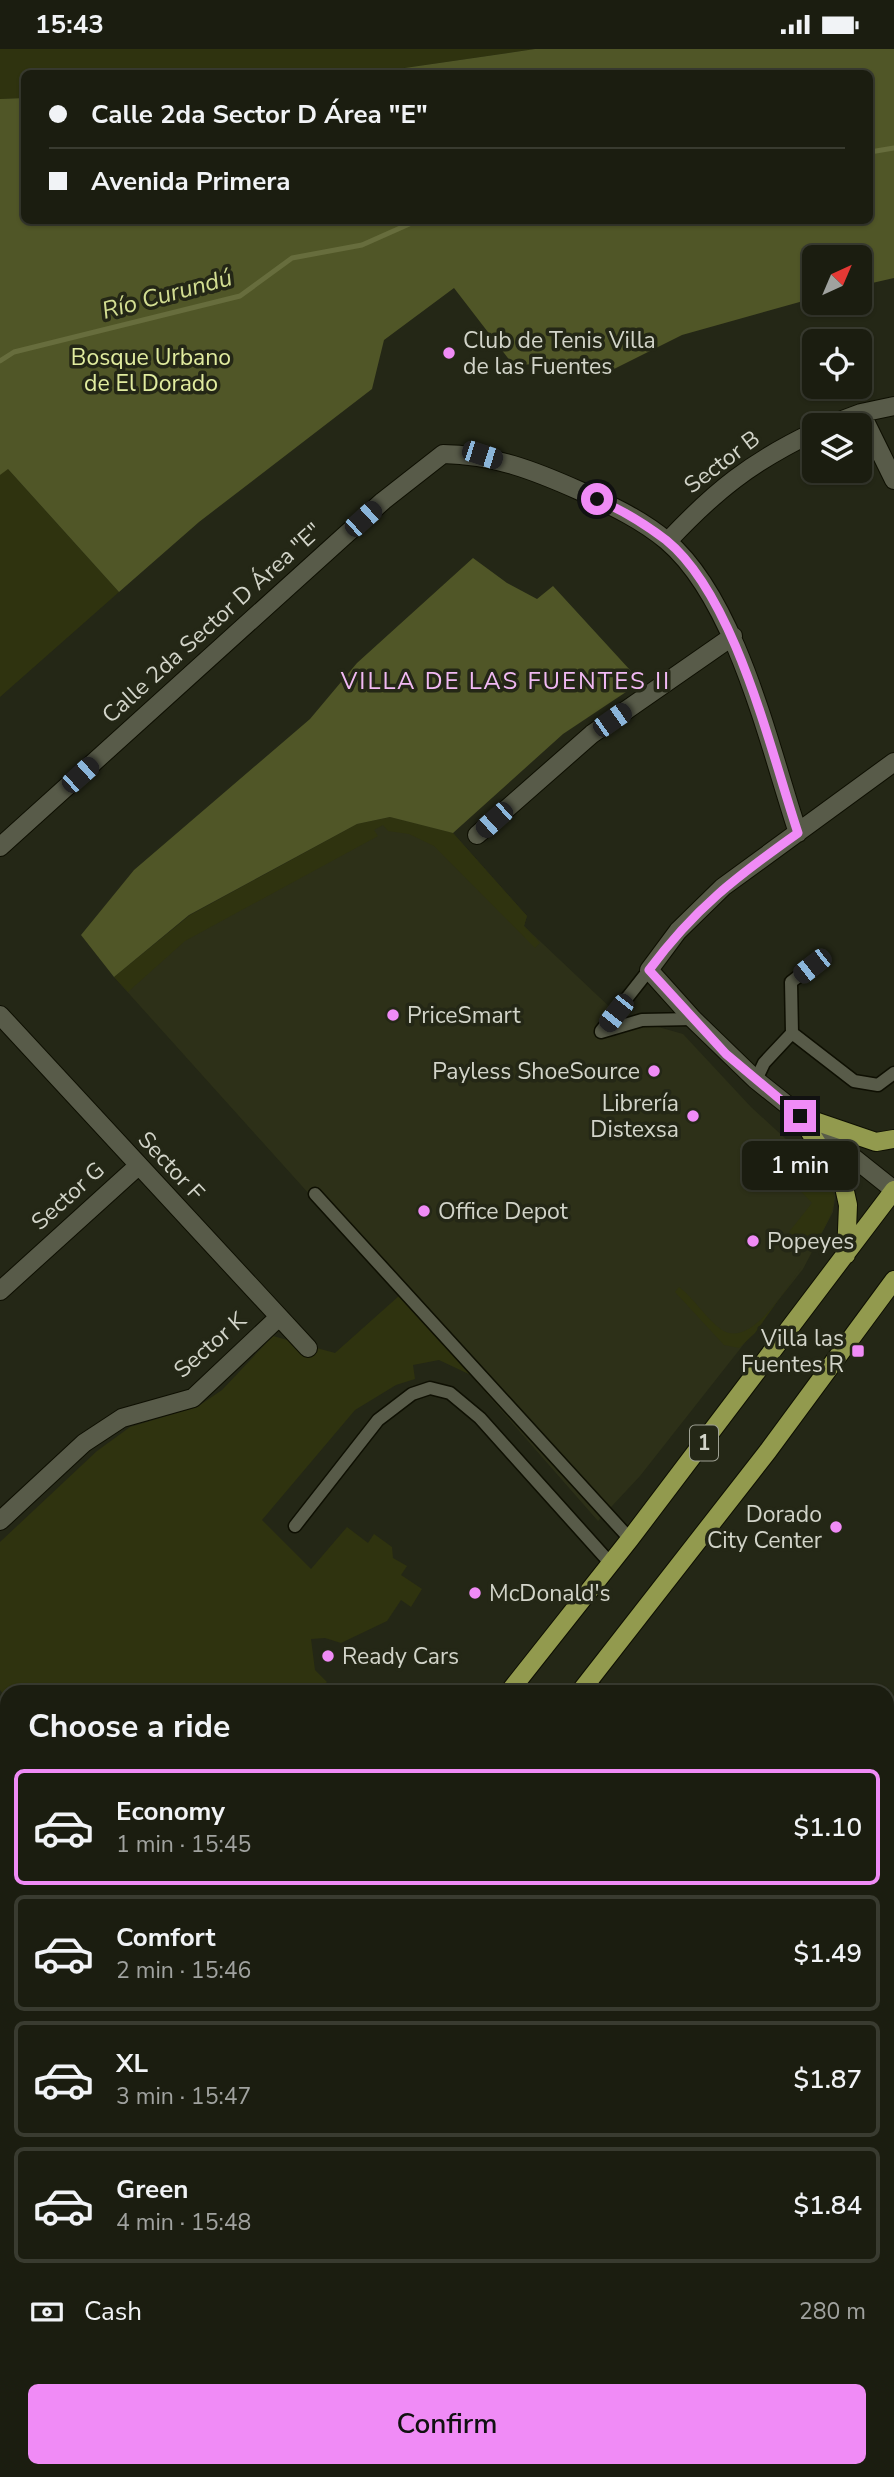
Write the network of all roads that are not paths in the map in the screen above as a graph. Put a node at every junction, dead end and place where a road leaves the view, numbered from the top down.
1 (894, 406) edge
2 (861, 412) joint
3 (802, 438) edge
4 (894, 480) edge
5 (668, 541) junction
6 (733, 636) junction
7 (894, 762) edge
8 (798, 833) junction
9 (477, 835) dead end
10 (0, 847) edge
11 (812, 966) dead end
12 (649, 970) junction
13 (0, 1015) edge
14 (692, 1019) junction
15 (792, 1033) junction
16 (894, 1073) edge
17 (756, 1080) junction
18 (800, 1116) junction
19 (894, 1139) edge
20 (138, 1166) junction
21 (894, 1190) edge
22 (315, 1194) dead end
23 (846, 1255) junction
24 (894, 1280) edge
25 (0, 1291) edge
26 (279, 1317) junction
27 (308, 1348) dead end
28 (0, 1521) edge
29 (295, 1526) dead end
30 (631, 1539) junction
31 (611, 1564) junction
32 (515, 1685) edge
33 (591, 1685) edge

1 - 2 street
2 - 4 street
3 - 5 street, Sector B
5 - 6 street, Calle 2da Sector D Área "E"
5 - 10 street, Calle 2da Sector D Área "E"
6 - 8 street, Calle 2da Sector D Área "E"
6 - 9 street
7 - 8 street
8 - 12 street
11 - 15 lane
12 - 14 street
12 - 14 lane
13 - 20 street, Sector F
14 - 17 street
15 - 16 lane
15 - 17 lane
17 - 18 street
18 - 19 main road
18 - 21 street
18 - 23 main road
20 - 25 street, Sector G
20 - 26 street, Sector F
21 - 23 main road, 1
22 - 30 lane
23 - 30 main road, 1
24 - 33 main road, 1
26 - 27 street, Sector F
26 - 28 street, Sector K
29 - 31 lane
30 - 31 main road, 1
31 - 32 main road, 1

